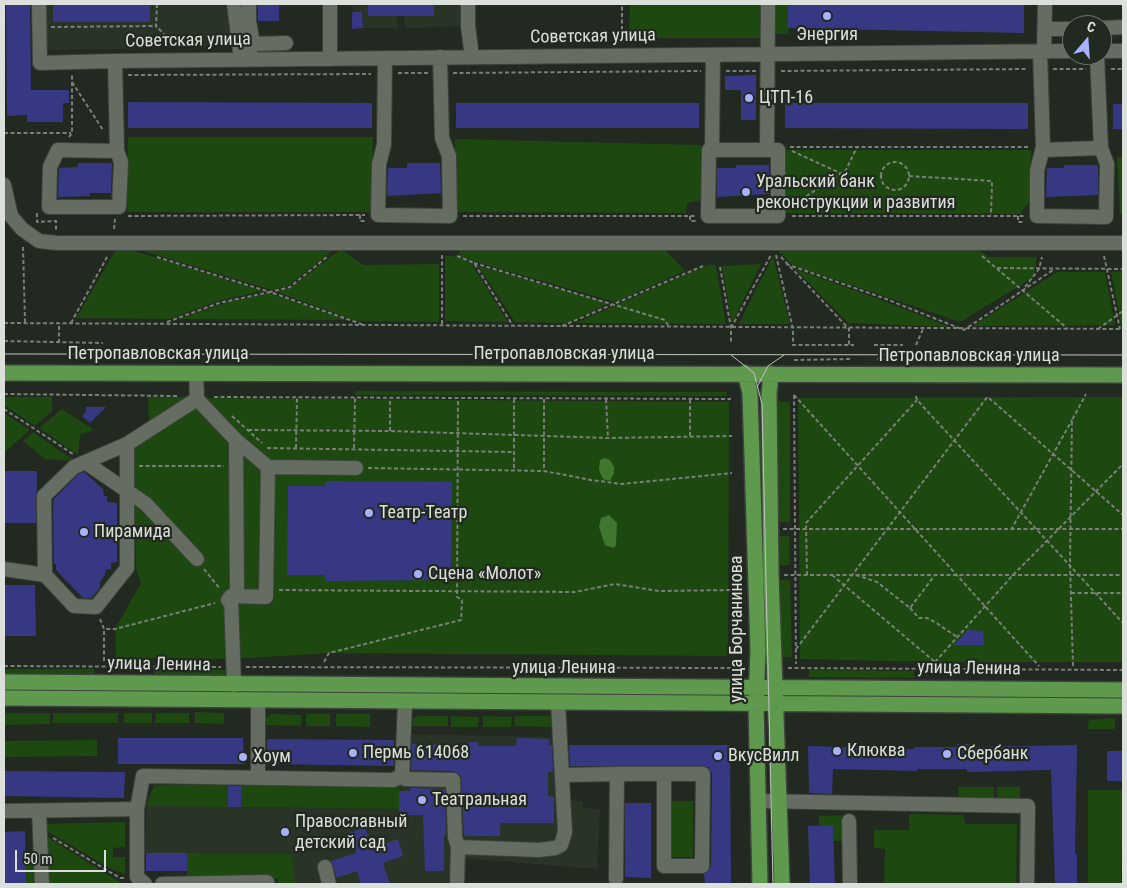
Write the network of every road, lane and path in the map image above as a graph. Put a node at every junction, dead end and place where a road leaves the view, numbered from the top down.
1 (39, 4) edge
2 (157, 4) edge
3 (234, 4) edge
4 (249, 4) edge
5 (330, 4) edge
6 (468, 4) edge
7 (622, 4) edge
8 (768, 4) edge
9 (1047, 4) edge
10 (156, 26) junction
11 (48, 27) dead end
12 (1045, 29) junction
13 (1062, 29) edge
14 (286, 42) dead end
15 (253, 44) junction
16 (1062, 51) edge
17 (1042, 52) junction
18 (767, 54) junction
19 (713, 55) junction
20 (622, 56) junction
21 (472, 57) junction
22 (385, 58) junction
23 (440, 58) junction
24 (330, 59) junction
25 (165, 60) junction
26 (243, 60) junction
27 (115, 61) junction
28 (72, 62) junction
29 (1073, 65) edge
30 (1098, 65) edge
31 (1109, 65) edge
32 (1040, 69) junction
33 (1123, 69) edge
34 (713, 71) junction
35 (767, 71) junction
36 (440, 73) junction
37 (384, 74) junction
38 (115, 75) junction
39 (72, 81) junction
40 (4, 133) edge
41 (857, 147) junction
42 (1101, 148) junction
43 (766, 149) junction
44 (1042, 149) junction
45 (712, 150) junction
46 (117, 151) junction
47 (841, 174) junction
48 (909, 176) junction
49 (4, 185) edge
50 (37, 213) dead end
51 (378, 215) junction
52 (123, 216) dead end
53 (450, 216) junction
54 (708, 216) junction
55 (778, 216) junction
56 (991, 216) junction
57 (1037, 216) junction
58 (56, 221) dead end
59 (22, 229) junction
60 (114, 243) junction
61 (344, 243) junction
62 (442, 243) junction
63 (967, 243) junction
64 (1123, 243) edge
65 (774, 249) junction
66 (152, 255) dead end
67 (1042, 261) dead end
68 (1105, 262) dead end
69 (474, 263) junction
70 (786, 264) junction
71 (702, 266) dead end
72 (720, 267) dead end
73 (997, 268) junction
74 (1039, 269) junction
75 (1107, 269) junction
76 (1123, 269) edge
77 (1053, 270) junction
78 (1022, 290) junction
79 (270, 292) junction
80 (615, 303) junction
81 (1123, 310) edge
82 (1117, 316) junction
83 (4, 323) edge
84 (25, 323) junction
85 (59, 323) junction
86 (71, 323) junction
87 (164, 324) junction
88 (366, 325) junction
89 (442, 327) junction
90 (513, 327) junction
91 (560, 327) junction
92 (669, 328) junction
93 (731, 328) junction
94 (793, 329) junction
95 (849, 329) junction
96 (923, 329) junction
97 (1068, 329) junction
98 (1098, 329) junction
99 (964, 330) junction
100 (1120, 330) junction
101 (1123, 330) edge
102 (4, 342) edge
103 (59, 343) junction
104 (103, 343) dead end
105 (731, 344) dead end
106 (849, 345) junction
107 (854, 345) dead end
108 (874, 345) dead end
109 (903, 345) dead end
110 (916, 345) dead end
111 (851, 359) dead end
112 (877, 359) dead end
113 (916, 359) dead end
114 (794, 360) dead end
115 (4, 373) edge
116 (196, 373) junction
117 (745, 373) junction
118 (771, 374) junction
119 (1123, 375) edge
120 (4, 394) edge
121 (1086, 394) dead end
122 (916, 396) dead end
123 (197, 398) junction
124 (214, 398) dead end
125 (297, 398) junction
126 (355, 398) junction
127 (390, 398) junction
128 (458, 399) junction
129 (514, 399) junction
130 (544, 399) junction
131 (606, 399) junction
132 (690, 399) junction
133 (732, 399) dead end
134 (917, 400) junction
135 (4, 409) edge
136 (228, 411) dead end
137 (1072, 420) junction
138 (248, 430) junction
139 (296, 431) junction
140 (354, 431) junction
141 (390, 431) junction
142 (457, 434) junction
143 (514, 436) junction
144 (690, 436) junction
145 (732, 436) dead end
146 (544, 437) junction
147 (608, 438) junction
148 (236, 440) junction
149 (955, 442) junction
150 (127, 444) junction
151 (296, 448) junction
152 (354, 448) junction
153 (456, 451) junction
154 (514, 452) junction
155 (1053, 454) junction
156 (85, 462) junction
157 (1123, 464) edge
158 (857, 465) junction
159 (127, 466) junction
160 (236, 466) junction
161 (268, 467) junction
162 (356, 468) joint
163 (456, 469) junction
164 (514, 470) junction
165 (544, 470) junction
166 (1073, 471) junction
167 (732, 473) dead end
168 (127, 492) junction
169 (1097, 492) junction
170 (1020, 512) junction
171 (900, 513) junction
172 (1123, 515) edge
173 (1071, 518) junction
174 (771, 529) junction
175 (796, 529) junction
176 (806, 529) junction
177 (888, 529) junction
178 (914, 529) junction
179 (1071, 529) junction
180 (1123, 529) edge
181 (1011, 530) junction
182 (1037, 530) junction
183 (1060, 530) junction
184 (1047, 541) junction
185 (197, 559) joint
186 (1070, 565) junction
187 (4, 569) edge
188 (854, 574) junction
189 (45, 575) junction
190 (771, 575) junction
191 (796, 575) junction
192 (806, 575) junction
193 (832, 575) junction
194 (935, 575) junction
195 (955, 575) junction
196 (1014, 575) junction
197 (1070, 575) junction
198 (1079, 575) junction
199 (1123, 575) edge
200 (845, 586) junction
201 (266, 590) junction
202 (457, 590) junction
203 (733, 590) dead end
204 (1071, 593) junction
205 (1096, 594) junction
206 (1123, 594) edge
207 (232, 597) junction
208 (96, 607) junction
209 (985, 607) junction
210 (910, 608) junction
211 (1123, 623) edge
212 (104, 630) junction
213 (957, 637) junction
214 (796, 650) junction
215 (104, 661) dead end
216 (324, 662) dead end
217 (796, 664) dead end
218 (4, 666) edge
219 (1039, 666) dead end
220 (1073, 666) dead end
221 (227, 667) dead end
222 (238, 667) dead end
223 (746, 668) dead end
224 (782, 668) dead end
225 (1123, 670) edge
226 (4, 682) edge
227 (234, 685) junction
228 (757, 687) junction
229 (776, 687) junction
230 (1123, 690) edge
231 (4, 698) edge
232 (258, 700) junction
233 (405, 702) junction
234 (558, 702) junction
235 (756, 703) junction
236 (776, 703) junction
237 (1123, 706) edge
238 (617, 774) junction
239 (664, 774) junction
240 (564, 775) junction
241 (402, 776) junction
242 (258, 778) junction
243 (758, 802) junction
244 (780, 802) junction
245 (39, 810) junction
246 (136, 810) junction
247 (4, 811) edge
248 (849, 821) dead end
249 (40, 830) junction
250 (458, 847) junction
251 (325, 867) dead end
252 (616, 879) dead end
253 (141, 881) edge
254 (267, 882) dead end
255 (42, 884) edge
256 (158, 884) edge
257 (162, 884) edge
258 (329, 884) edge
259 (457, 884) edge
260 (760, 884) edge
261 (782, 884) edge
262 (850, 884) edge
263 (1026, 884) edge

1 - 28 street, Советская улица
2 - 10 path
3 - 26 street
4 - 15 street
5 - 24 street
6 - 21 street
7 - 20 path
8 - 18 street
9 - 12 street
10 - 11 path
10 - 25 path
12 - 13 street
12 - 17 street
14 - 15 street
15 - 26 street
16 - 17 street, Советская улица
17 - 18 street, Советская улица
17 - 32 street
18 - 19 street, Советская улица
18 - 35 street
19 - 20 street, Советская улица
19 - 34 street
20 - 21 street, Советская улица
21 - 23 street, Советская улица
22 - 23 street, Советская улица
22 - 24 street, Советская улица
22 - 37 street
23 - 36 street
24 - 26 street, Советская улица
25 - 26 street, Советская улица
25 - 27 street, Советская улица
27 - 28 street, Советская улица
27 - 38 street
28 - 39 path
29 - 32 path
30 - 42 street
31 - 33 path
32 - 35 path
32 - 44 street
34 - 35 path
34 - 36 path
34 - 45 street
35 - 43 street
36 - 37 path
36 - 53 street
37 - 38 path
37 - 51 street
38 - 46 street
39 - 40 path
39 - 46 path
41 - 44 path
41 - 47 path
41 - 47 path
42 - 44 street
42 - 57 street
43 - 45 street
43 - 55 street
44 - 57 street
45 - 54 street
46 - 46 street
47 - 55 path
48 - 48 path
48 - 56 path
49 - 59 street
50 - 58 path
51 - 52 path
51 - 53 street
53 - 54 path
54 - 55 street
55 - 56 path
56 - 57 path
59 - 60 street
59 - 84 path
60 - 61 street
60 - 86 path
61 - 62 street
61 - 79 path
62 - 63 street
62 - 69 path
62 - 89 path
63 - 64 street
63 - 73 path
65 - 70 path
65 - 93 path
65 - 94 path
66 - 79 path
67 - 74 path
68 - 75 path
69 - 80 path
69 - 90 path
70 - 95 path
70 - 99 path
71 - 80 path
72 - 93 path
73 - 74 path
73 - 78 path
74 - 77 path
74 - 78 path
75 - 76 path
75 - 77 path
75 - 82 path
77 - 78 path
78 - 97 path
78 - 99 path
79 - 87 path
79 - 88 path
80 - 91 path
80 - 92 path
81 - 82 path
82 - 98 path
82 - 100 path
83 - 84 path
84 - 85 path
85 - 86 path
85 - 103 path
86 - 87 path
87 - 88 path
88 - 89 path
89 - 90 path
90 - 91 path
91 - 92 path
92 - 93 path
93 - 94 path
93 - 105 path
94 - 95 path
94 - 106 path
95 - 96 path
95 - 106 path
96 - 99 path
96 - 110 path
97 - 98 path
97 - 99 path
98 - 100 path
100 - 101 path
102 - 103 path
103 - 104 path
106 - 107 path
108 - 109 path
111 - 114 path
112 - 113 path
115 - 116 main road, Петропавловская улица
116 - 117 main road, Петропавловская улица
116 - 123 street
117 - 118 main road, Петропавловская улица
117 - 228 main road, улица Борчанинова
118 - 119 main road, Петропавловская улица
118 - 174 main road, улица Борчанинова
120 - 123 path
121 - 137 path
122 - 134 path
123 - 148 street
123 - 150 street
124 - 125 path
125 - 126 path
125 - 139 path
126 - 127 path
126 - 140 path
127 - 128 path
127 - 141 path
128 - 129 path
128 - 142 path
129 - 130 path
129 - 143 path
130 - 131 path
130 - 146 path
131 - 132 path
131 - 147 path
132 - 133 path
132 - 144 path
134 - 149 path
134 - 158 path
135 - 156 path
136 - 138 path
137 - 155 path
137 - 166 path
138 - 139 path
138 - 151 path
139 - 140 path
139 - 151 path
140 - 141 path
140 - 152 path
141 - 142 path
142 - 143 path
142 - 153 path
143 - 146 path
143 - 154 path
144 - 145 path
144 - 147 path
146 - 147 path
146 - 165 path
148 - 160 street
148 - 161 street
149 - 155 path
149 - 170 path
149 - 171 path
150 - 156 street
150 - 159 street
151 - 152 path
152 - 153 path
153 - 154 path
153 - 163 path
154 - 164 path
155 - 166 path
155 - 170 path
156 - 168 street
156 - 189 street
157 - 169 path
158 - 171 path
158 - 175 path
158 - 176 path
159 - 160 path
159 - 168 street
160 - 207 street
161 - 162 street
161 - 201 street
162 - 163 path
163 - 164 path
163 - 202 path
164 - 165 path
165 - 167 path
166 - 169 path
166 - 173 path
168 - 185 street
168 - 208 street
169 - 172 path
169 - 173 path
170 - 181 path
170 - 182 path
171 - 177 path
171 - 178 path
173 - 179 path
173 - 183 path
174 - 175 path
174 - 190 main road, улица Борчанинова
175 - 176 path
175 - 191 path
176 - 177 path
176 - 192 path
177 - 178 path
177 - 188 path
178 - 181 path
178 - 195 path
179 - 180 path
179 - 183 path
179 - 186 path
181 - 182 path
182 - 183 path
182 - 184 path
183 - 184 path
184 - 186 path
184 - 196 path
185 - 207 path
186 - 197 path
186 - 198 path
187 - 189 street
188 - 193 path
188 - 194 path
188 - 200 path
188 - 210 path
189 - 208 street
190 - 191 path
190 - 229 main road, улица Борчанинова
191 - 192 path
191 - 214 path
192 - 193 path
193 - 200 path
194 - 195 path
194 - 210 path
195 - 196 path
195 - 209 path
196 - 197 path
196 - 209 path
197 - 198 path
197 - 204 path
198 - 199 path
198 - 205 path
200 - 213 path
200 - 214 path
201 - 202 path
201 - 207 street
202 - 203 path
202 - 216 path
204 - 205 path
204 - 220 path
205 - 206 path
205 - 211 path
207 - 212 path
207 - 227 street
208 - 212 path
209 - 213 path
209 - 219 path
210 - 213 path
212 - 215 path
214 - 217 path
218 - 221 path
222 - 223 path
224 - 225 path
226 - 227 main road, улица Ленина
227 - 228 main road, улица Ленина
228 - 229 main road, улица Ленина
228 - 235 main road, улица Борчанинова
229 - 230 main road, улица Ленина
229 - 236 main road, улица Борчанинова
231 - 232 main road, улица Ленина
232 - 233 main road, улица Ленина
232 - 242 street
233 - 234 main road, улица Ленина
233 - 241 street
234 - 235 main road, улица Ленина
234 - 240 street
235 - 236 main road, улица Ленина
235 - 243 main road, улица Борчанинова
236 - 237 main road, улица Ленина
236 - 244 main road, улица Борчанинова
238 - 239 street
238 - 240 street
238 - 252 street
239 - 239 street
240 - 250 street
241 - 242 street
241 - 250 street
242 - 246 street
243 - 244 street
243 - 260 main road, улица Борчанинова
244 - 261 main road, улица Борчанинова
244 - 263 street
245 - 246 street
245 - 247 street
245 - 249 street
246 - 253 street
248 - 262 street
249 - 253 path
249 - 255 street
250 - 259 street
251 - 258 street
254 - 257 street
256 - 257 street

